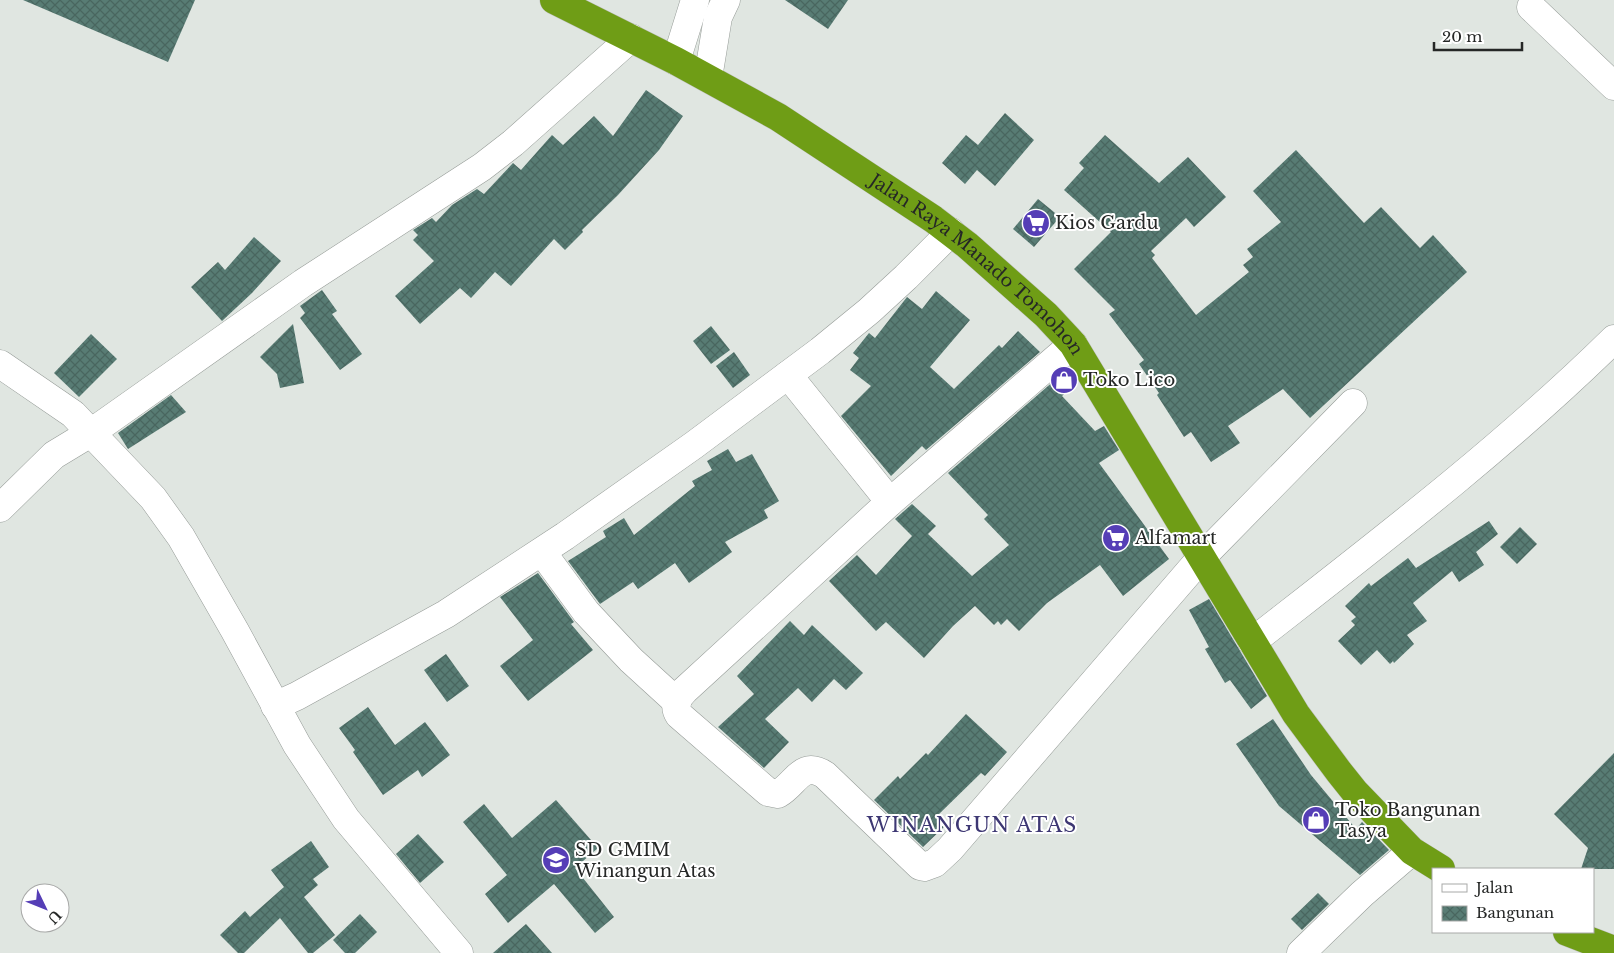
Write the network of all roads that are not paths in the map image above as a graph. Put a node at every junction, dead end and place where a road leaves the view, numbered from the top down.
1 (554, 0) edge
2 (695, 0) edge
3 (726, 0) edge
4 (1530, 7) dead end
5 (631, 38) junction
6 (676, 61) junction
7 (708, 78) junction
8 (1614, 86) edge
9 (951, 232) junction
10 (1614, 339) edge
11 (1072, 344) junction
12 (0, 364) edge
13 (788, 375) junction
14 (1353, 403) dead end
15 (92, 432) junction
16 (890, 502) junction
17 (0, 508) edge
18 (542, 552) junction
19 (1201, 558) junction
20 (1252, 642) junction
21 (677, 702) junction
22 (275, 706) junction
23 (1412, 851) junction
24 (1439, 868) edge
25 (1569, 933) edge
26 (1607, 950) edge
27 (459, 953) edge
28 (1301, 953) edge

1 - 5 highway, Jalan Raya Manado Tomohon
2 - 6 street
3 - 7 street
4 - 8 street
5 - 6 highway, Jalan Raya Manado Tomohon
5 - 15 street
6 - 7 highway, Jalan Raya Manado Tomohon
7 - 9 highway, Jalan Raya Manado Tomohon
9 - 11 highway, Jalan Raya Manado Tomohon
9 - 13 street
10 - 20 street
11 - 16 street
11 - 19 highway, Jalan Raya Manado Tomohon
12 - 15 street
13 - 16 street
13 - 18 street
14 - 19 street
15 - 17 street
15 - 22 street
16 - 21 street
18 - 21 street
18 - 22 street
19 - 20 highway, Jalan Raya Manado Tomohon
19 - 21 street
20 - 23 highway, Jalan Raya Manado Tomohon
22 - 27 street
23 - 24 highway, Jalan Raya Manado Tomohon
23 - 28 street
25 - 26 highway

